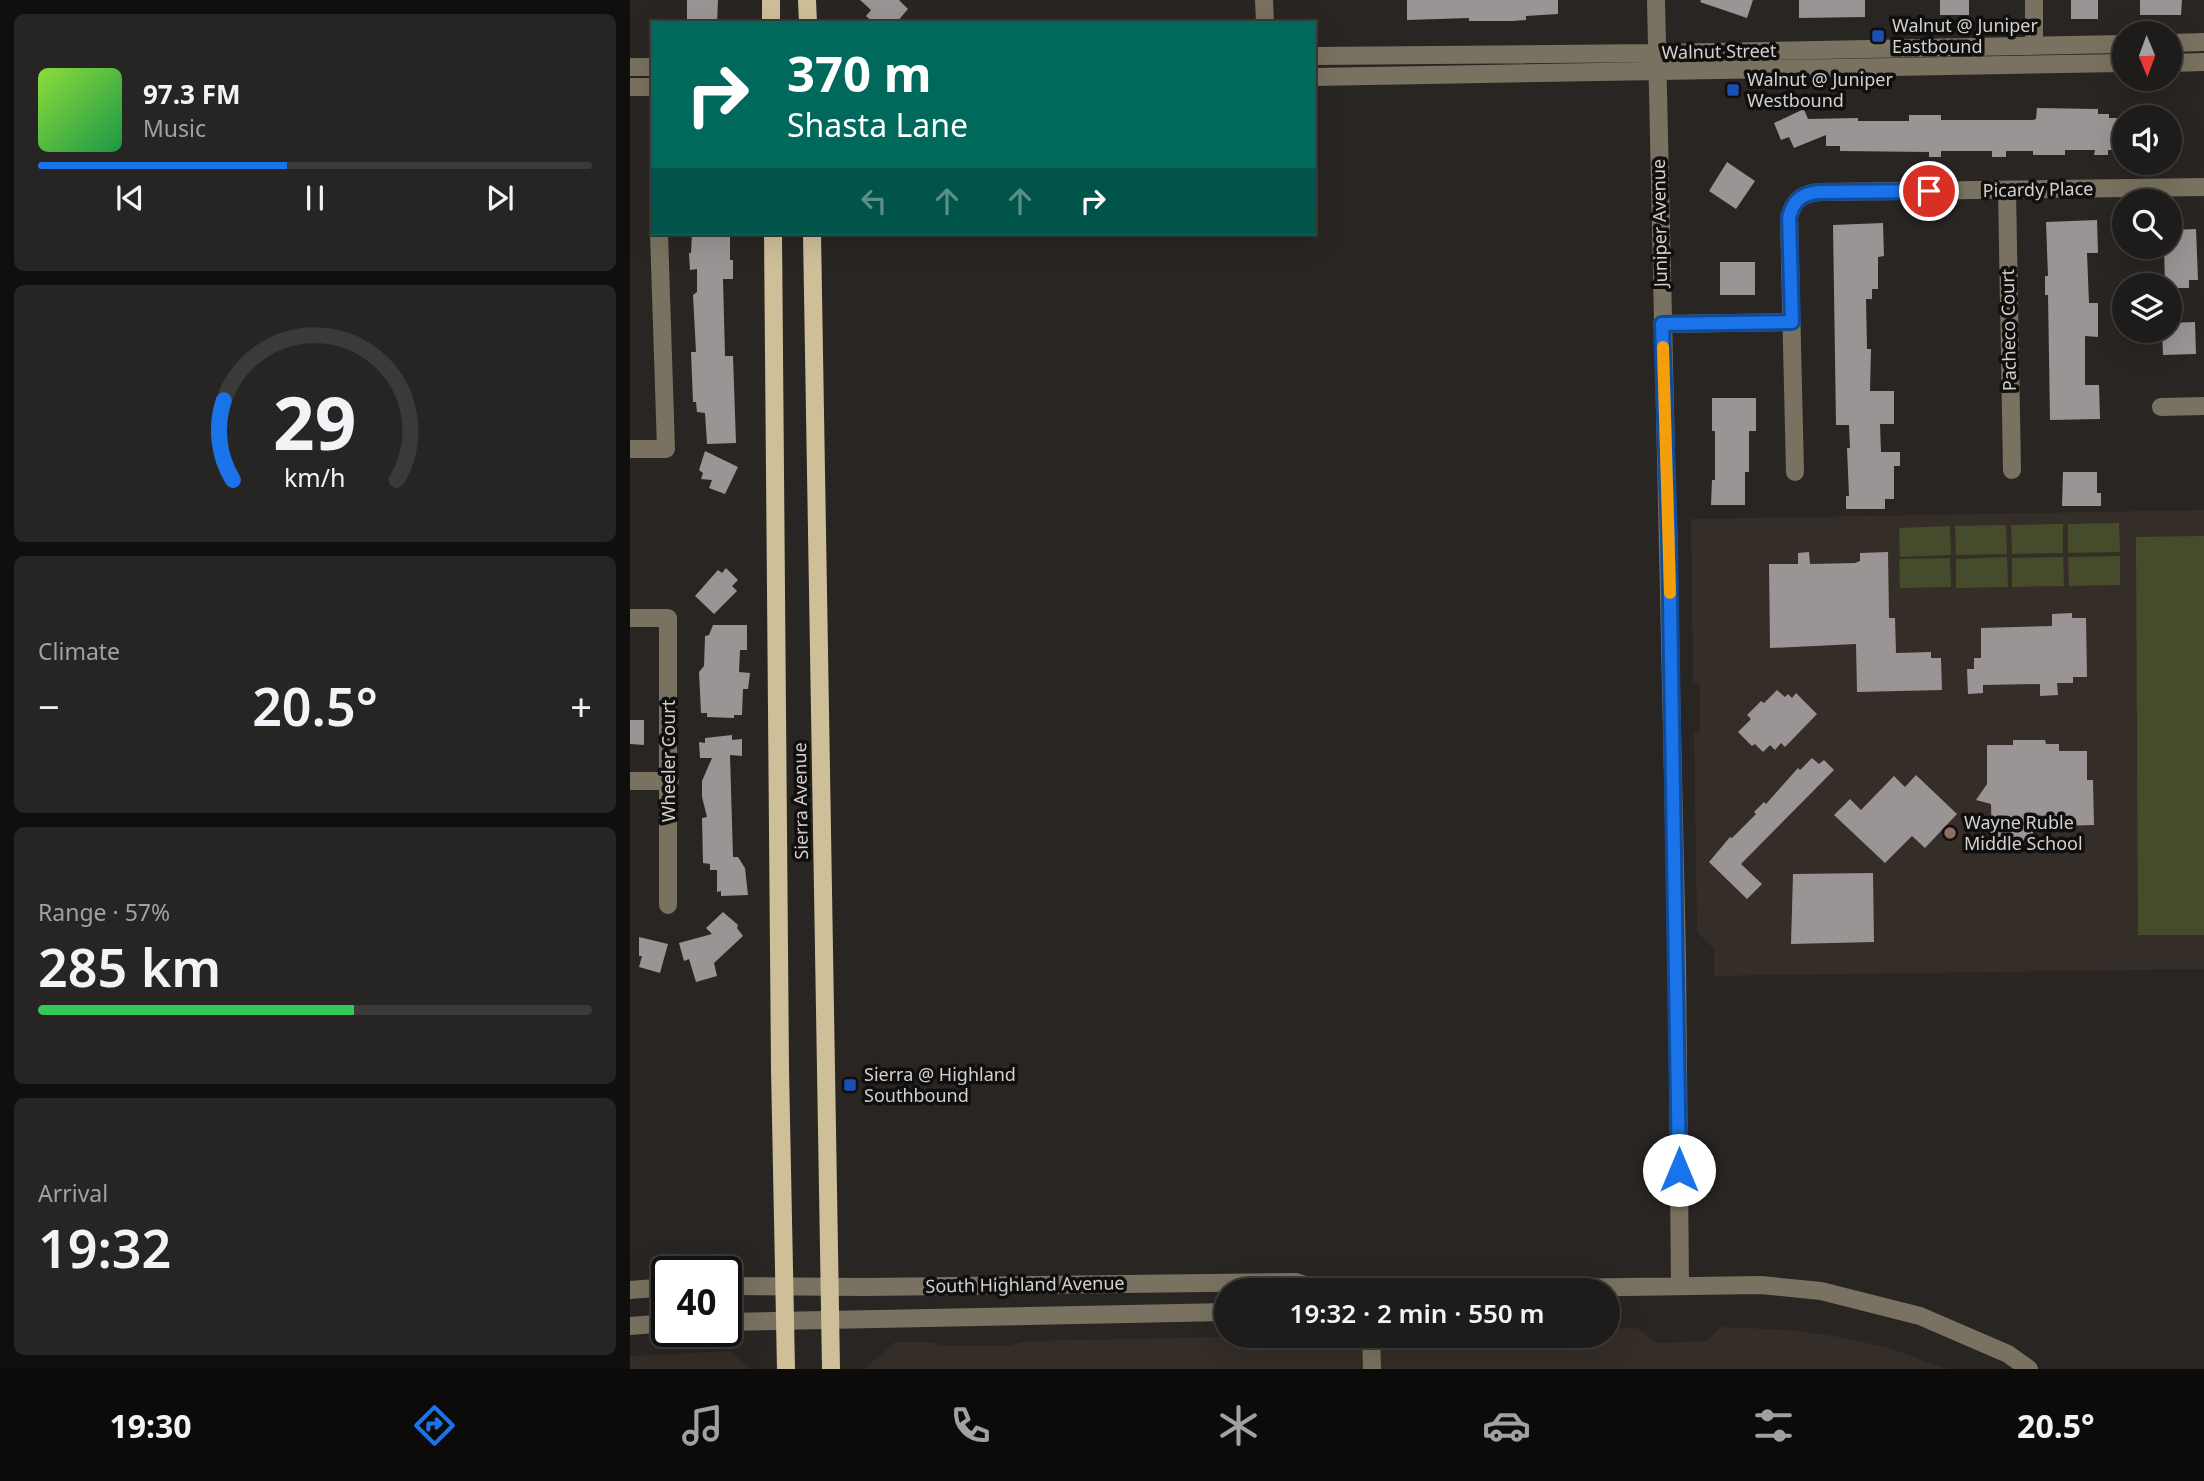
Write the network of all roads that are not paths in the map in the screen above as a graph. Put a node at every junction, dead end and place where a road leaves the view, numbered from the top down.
1 (771, 0) edge
2 (807, 0) edge
3 (1264, 0) edge
4 (1657, 0) edge
5 (2034, 0) edge
6 (771, 21) edge
7 (808, 21) edge
8 (1265, 21) edge
9 (2204, 42) edge
10 (2182, 43) edge
11 (2112, 44) edge
12 (2034, 45) junction
13 (1316, 56) edge
14 (1657, 62) junction
15 (2204, 62) edge
16 (2112, 63) edge
17 (2182, 63) edge
18 (630, 67) edge
19 (651, 67) edge
20 (1316, 77) edge
21 (651, 87) edge
22 (630, 88) edge
23 (2204, 187) edge
24 (2007, 190) junction
25 (659, 235) edge
26 (773, 235) edge
27 (812, 235) edge
28 (1792, 322) junction
29 (1662, 324) junction
30 (2204, 406) edge
31 (2161, 407) dead end
32 (630, 449) edge
33 (2012, 470) dead end
34 (1795, 472) dead end
35 (630, 618) edge
36 (670, 780) junction
37 (630, 781) edge
38 (668, 905) dead end
39 (1214, 1283) edge
40 (742, 1286) edge
41 (785, 1286) junction
42 (1680, 1286) junction
43 (830, 1287) junction
44 (1620, 1287) edge
45 (651, 1288) edge
46 (630, 1290) edge
47 (1214, 1312) edge
48 (831, 1321) junction
49 (742, 1322) edge
50 (786, 1322) junction
51 (651, 1324) edge
52 (630, 1326) edge
53 (1371, 1348) edge
54 (786, 1369) edge
55 (831, 1369) edge
56 (1372, 1369) edge
57 (2029, 1369) edge

1 - 6 main road
2 - 7 main road
3 - 8 street
4 - 14 street, Juniper Avenue
5 - 12 street
9 - 10 street
11 - 12 street, Walnut Street
12 - 14 street, Walnut Street
13 - 14 street, Walnut Street
14 - 16 street, Walnut Street
14 - 20 street, Walnut Street
14 - 29 street, Juniper Avenue
15 - 17 street
18 - 19 street
21 - 22 street
23 - 24 street, Picardy Place
24 - 28 street, Picardy Place
24 - 33 street, Pacheco Court
25 - 32 street
26 - 41 main road, Sierra Avenue
27 - 43 main road, Sierra Avenue
28 - 29 street
28 - 34 street
29 - 42 street, Juniper Avenue
30 - 31 street
35 - 36 street, Wheeler Court
36 - 37 street
36 - 38 street, Wheeler Court
39 - 43 street, South Highland Avenue
40 - 41 street, South Highland Avenue
41 - 43 street, South Highland Avenue
41 - 50 main road, Sierra Avenue
42 - 44 street
42 - 57 street
43 - 48 main road, Sierra Avenue
45 - 46 street
47 - 48 street, South Highland Avenue
48 - 50 street, South Highland Avenue
48 - 55 main road, Sierra Avenue
49 - 50 street, South Highland Avenue
50 - 54 main road, Sierra Avenue
51 - 52 street
53 - 56 street

